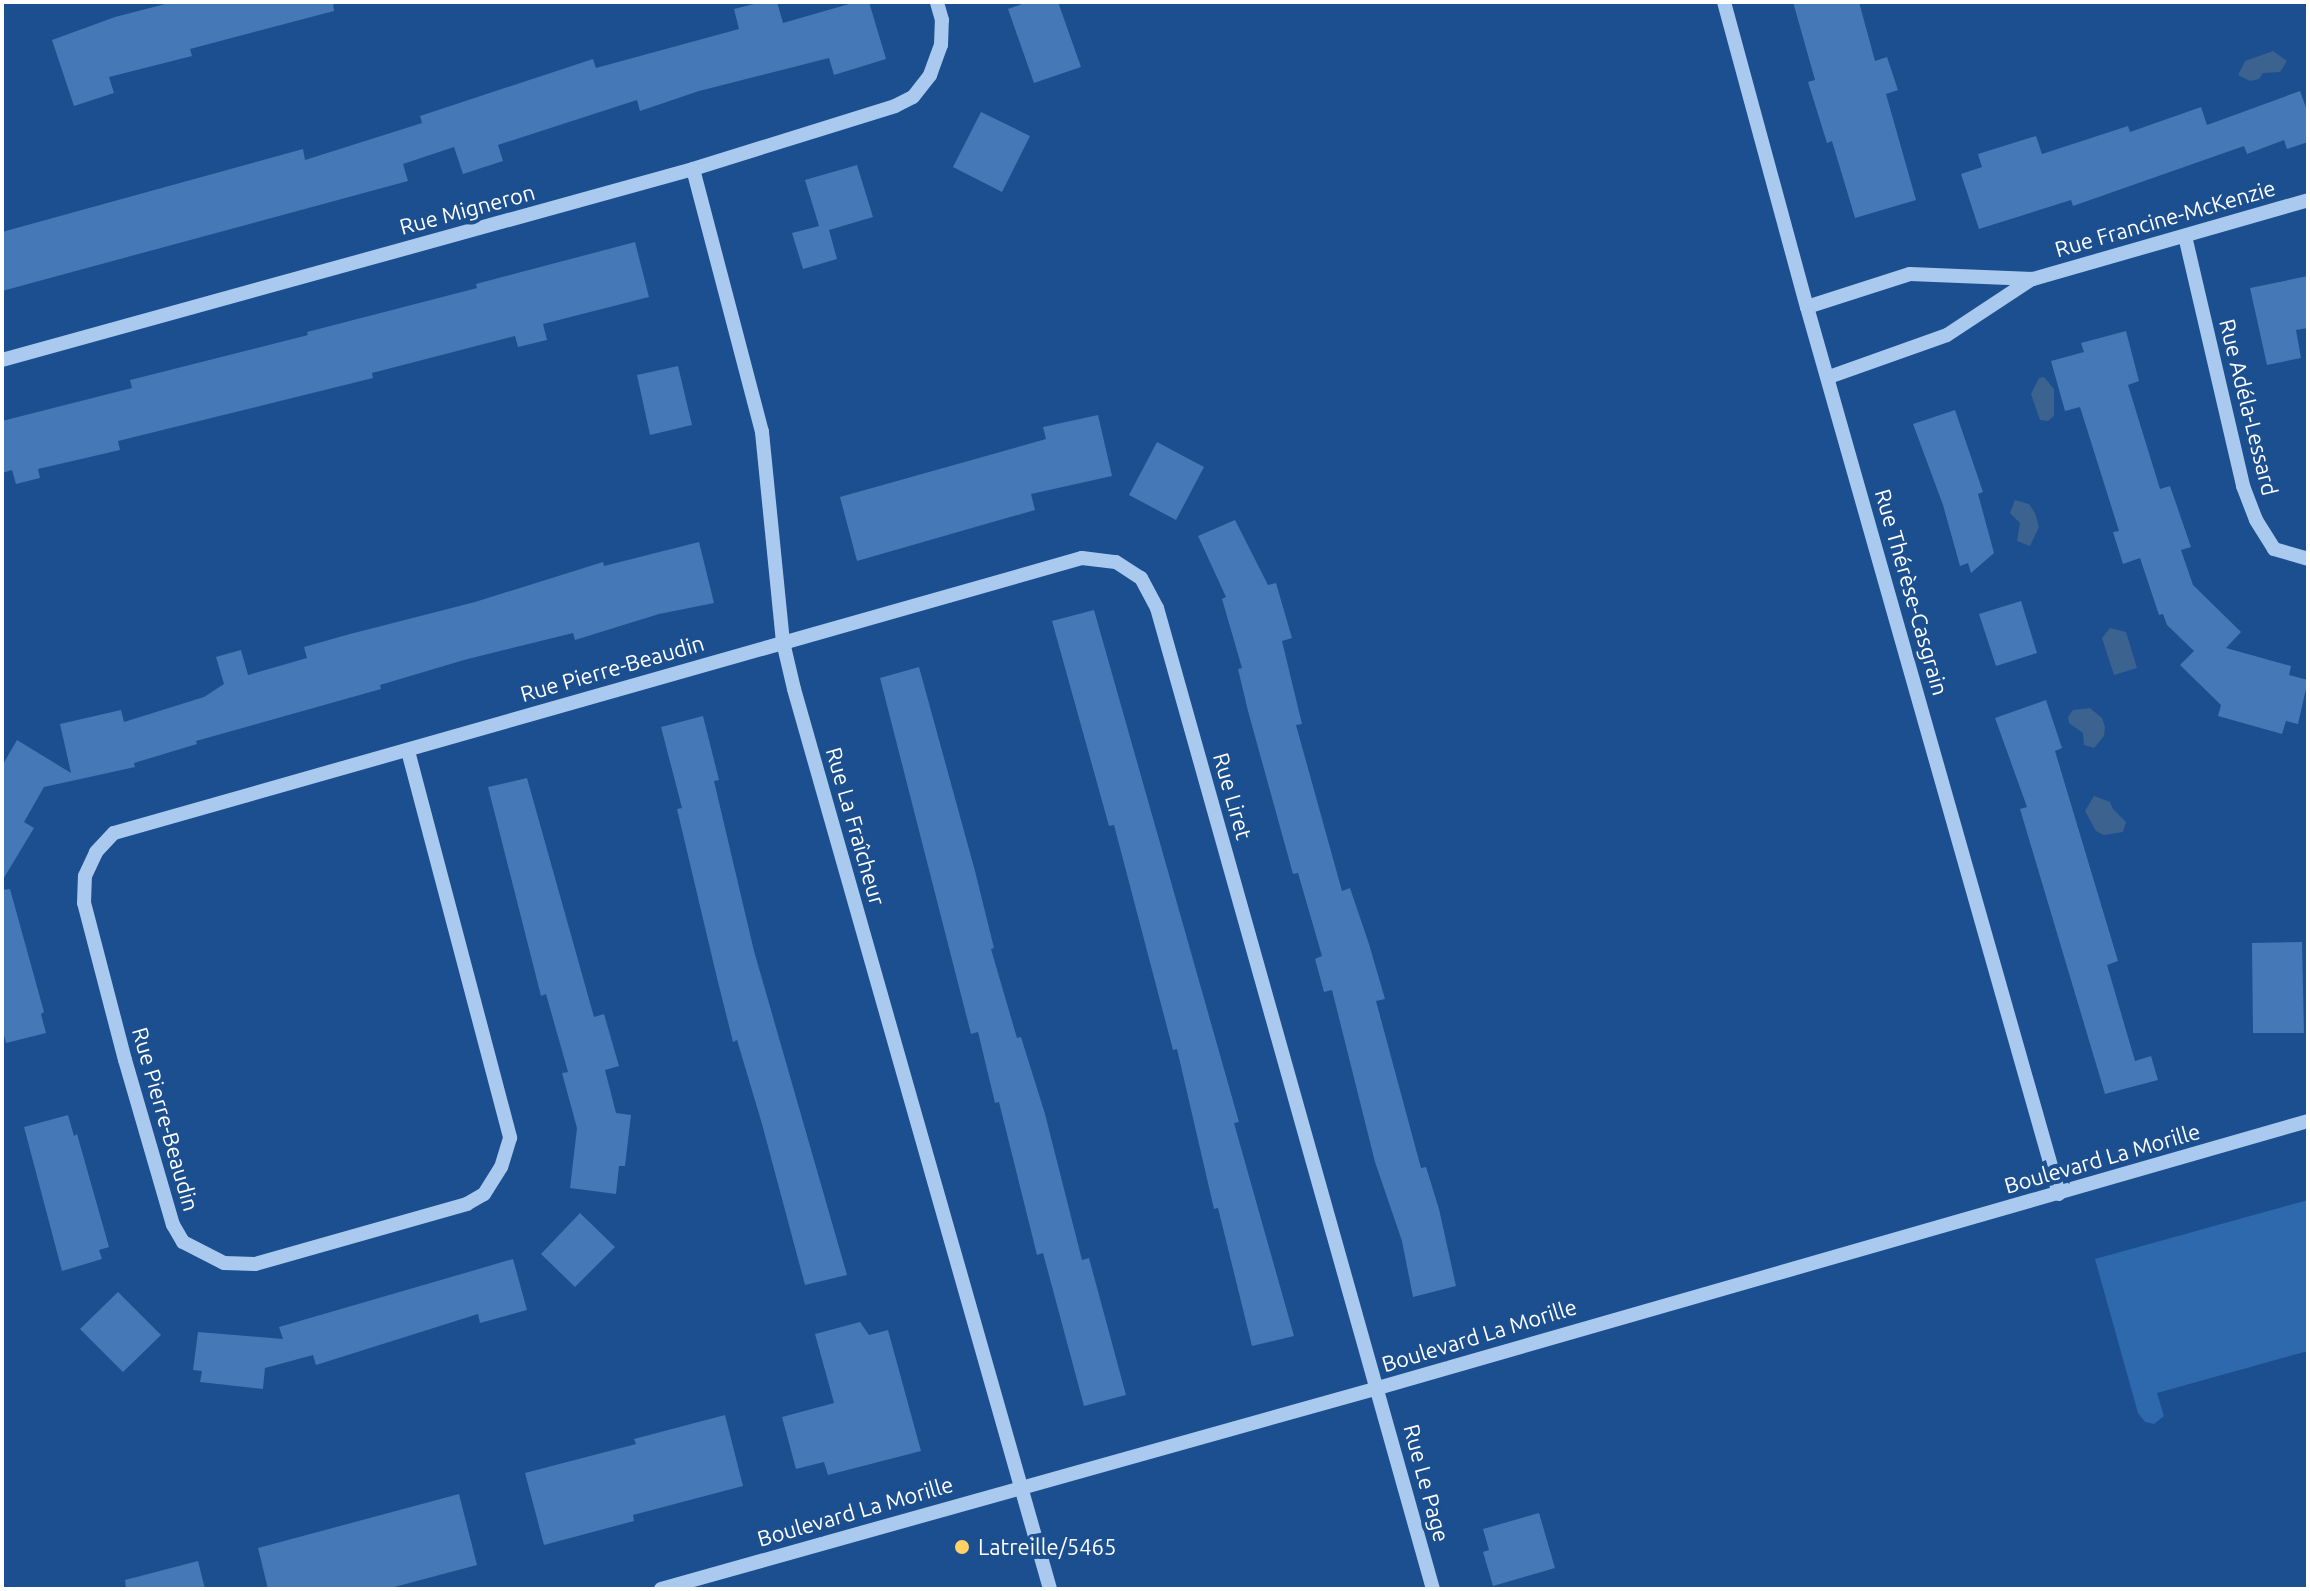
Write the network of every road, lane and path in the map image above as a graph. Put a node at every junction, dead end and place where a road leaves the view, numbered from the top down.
1 (937, 2) edge
2 (1724, 2) edge
3 (693, 169) junction
4 (2308, 200) edge
5 (2185, 236) junction
6 (2033, 279) junction
7 (1807, 307) junction
8 (2, 360) edge
9 (1829, 377) junction
10 (2308, 559) edge
11 (783, 642) junction
12 (408, 751) junction
13 (2308, 1121) edge
14 (2059, 1194) junction
15 (1378, 1388) junction
16 (1020, 1487) junction
17 (661, 1589) edge
18 (1050, 1589) edge
19 (1433, 1589) edge

1 - 3 street, Rue Migneron
2 - 7 street, Rue Thérèse-Casgrain
3 - 8 street, Rue Migneron
3 - 11 street, Rue La Fraîcheur
4 - 5 street, Rue Francine-McKenzie
5 - 6 street, Rue Francine-McKenzie
5 - 10 street, Rue Adéla-Lessard
6 - 7 street, Rue Francine-McKenzie
6 - 9 street, Rue Francine-McKenzie
7 - 9 street, Rue Thérèse-Casgrain
9 - 14 street, Rue Thérèse-Casgrain
11 - 12 street, Rue Pierre-Beaudin
11 - 15 street, Rue Liret
11 - 16 street, Rue La Fraîcheur
12 - 12 street, Rue Pierre-Beaudin
13 - 14 street, Boulevard La Morille
14 - 15 street, Boulevard La Morille
15 - 16 street, Boulevard La Morille
15 - 19 street, Rue Le Page
16 - 17 street, Boulevard La Morille
16 - 18 street, Rue La Fraîcheur

